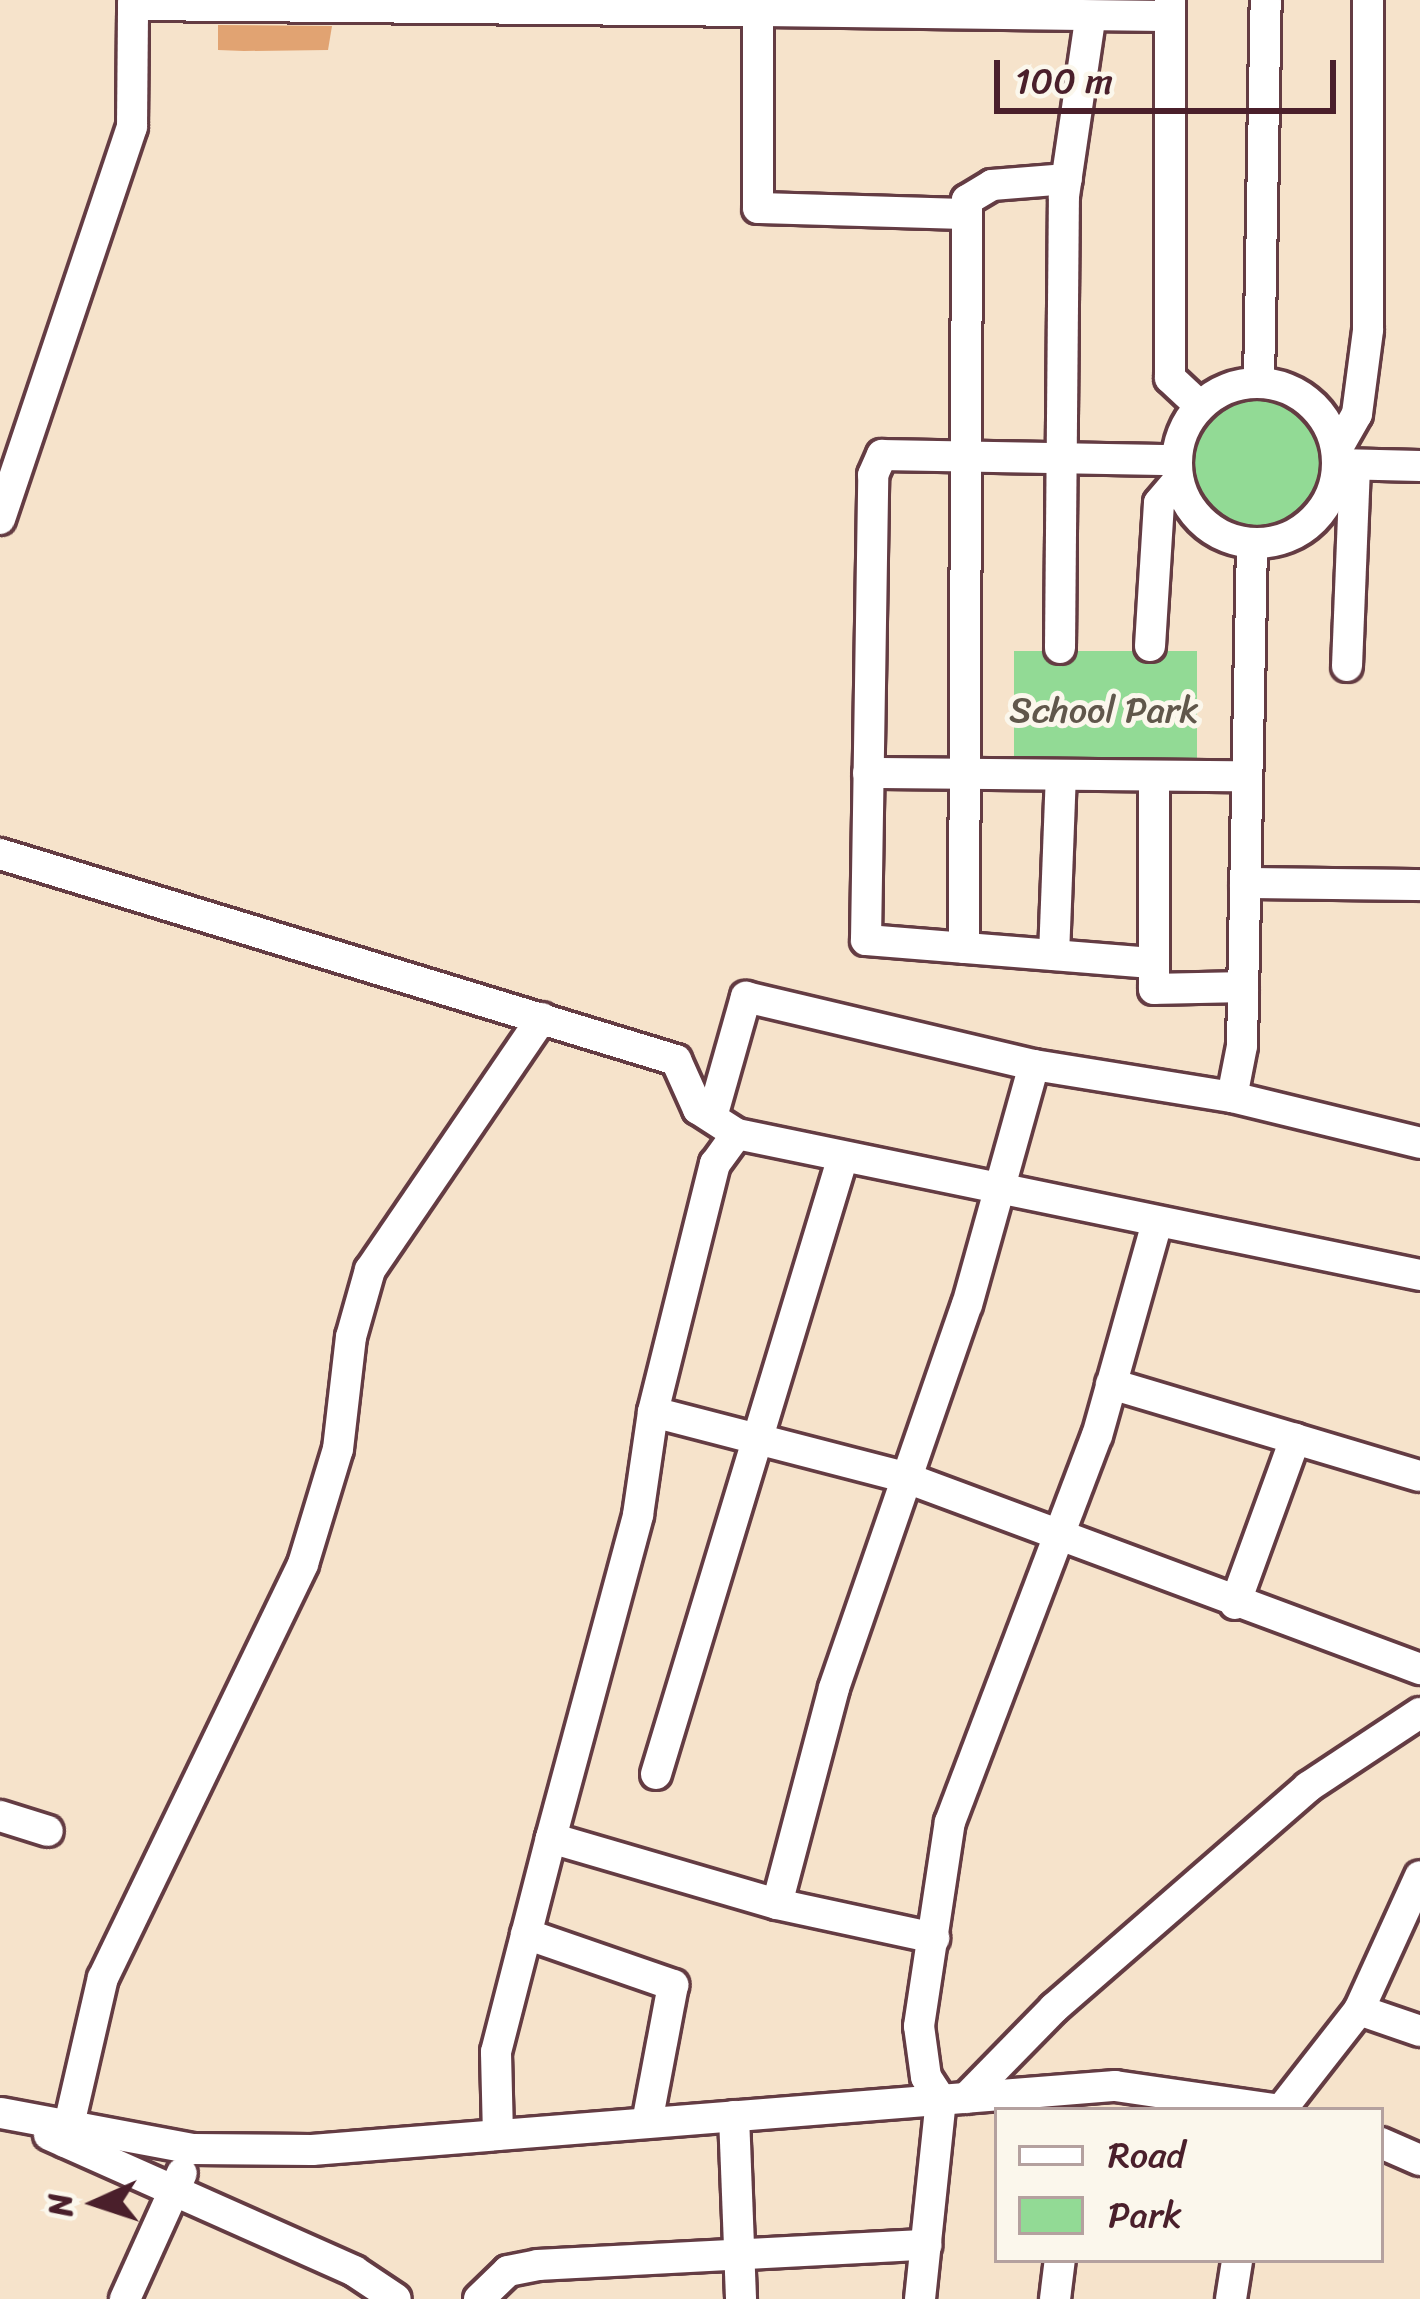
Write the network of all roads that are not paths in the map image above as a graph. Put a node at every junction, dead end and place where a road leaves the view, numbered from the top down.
1 (1266, 0) edge
2 (1368, 0) edge
3 (133, 2) edge
4 (1170, 8) edge
5 (758, 11) junction
6 (1090, 20) junction
7 (1067, 179) junction
8 (966, 214) junction
9 (1259, 383) junction
10 (1200, 406) junction
11 (965, 457) junction
12 (1062, 458) junction
13 (1343, 459) junction
14 (1420, 466) edge
15 (1177, 470) junction
16 (0, 519) edge
17 (1252, 543) junction
18 (1150, 646) dead end
19 (1060, 648) dead end
20 (1347, 666) dead end
21 (868, 772) junction
22 (965, 774) junction
23 (1061, 775) junction
24 (1154, 776) junction
25 (1247, 776) junction
26 (0, 854) edge
27 (1245, 883) junction
28 (1420, 885) edge
29 (964, 948) junction
30 (1054, 955) junction
31 (1153, 963) junction
32 (1243, 987) junction
33 (542, 1018) junction
34 (1034, 1064) junction
35 (1232, 1097) junction
36 (724, 1126) junction
37 (1420, 1143) edge
38 (842, 1160) junction
39 (996, 1191) junction
40 (1157, 1222) junction
41 (1420, 1275) edge
42 (1111, 1384) junction
43 (653, 1412) junction
44 (1295, 1439) junction
45 (762, 1440) junction
46 (1420, 1476) edge
47 (904, 1477) junction
48 (1059, 1533) junction
49 (1235, 1604) junction
50 (1420, 1669) edge
51 (1420, 1713) edge
52 (656, 1774) dead end
53 (0, 1816) edge
54 (48, 1831) dead end
55 (551, 1838) junction
56 (1420, 1876) edge
57 (777, 1904) junction
58 (526, 1934) junction
59 (934, 1938) junction
60 (1360, 2009) junction
61 (1420, 2031) edge
62 (954, 2099) junction
63 (1078, 2099) edge
64 (1266, 2107) edge
65 (1282, 2107) edge
66 (0, 2113) edge
67 (734, 2116) junction
68 (647, 2123) junction
69 (66, 2133) junction
70 (498, 2135) junction
71 (1384, 2144) edge
72 (193, 2149) junction
73 (1420, 2160) edge
74 (173, 2191) junction
75 (926, 2245) junction
76 (740, 2259) junction
77 (1060, 2263) edge
78 (1237, 2263) edge
79 (125, 2299) edge
80 (396, 2299) edge
81 (479, 2299) edge
82 (741, 2299) edge
83 (920, 2299) edge
84 (1055, 2299) edge
85 (1231, 2299) edge

1 - 9 street
2 - 13 street
3 - 5 street
3 - 16 street
4 - 6 street
4 - 10 street
5 - 6 street
5 - 8 street
6 - 7 street
7 - 8 street
7 - 12 street
8 - 11 street
9 - 10 street
9 - 13 street
10 - 15 street
11 - 12 street
11 - 21 street
11 - 22 street
12 - 15 street
12 - 19 street
13 - 14 street
13 - 17 street
13 - 20 street
15 - 17 street
15 - 18 street
17 - 25 street
21 - 22 street
21 - 29 street
22 - 23 street
22 - 29 street
23 - 24 street
23 - 30 street
24 - 25 street
24 - 31 street
25 - 27 street
26 - 33 street
27 - 28 street
27 - 32 street
29 - 30 street
30 - 31 street
31 - 32 street
32 - 35 street
33 - 36 street
33 - 69 street
34 - 35 street
34 - 36 street
34 - 39 street
35 - 37 street
36 - 38 street
36 - 43 street
38 - 39 street
38 - 45 street
39 - 40 street
39 - 47 street
40 - 41 street
40 - 42 street
42 - 44 street
42 - 48 street
43 - 45 street
43 - 55 street
44 - 46 street
44 - 49 street
45 - 47 street
45 - 52 street
47 - 48 street
47 - 57 street
48 - 49 street
48 - 59 street
49 - 50 street
51 - 62 street
53 - 54 street
55 - 57 street
55 - 58 street
56 - 60 street
57 - 59 street
58 - 68 street
58 - 70 street
59 - 62 street
60 - 61 street
60 - 65 street
62 - 63 street
62 - 67 street
62 - 75 street
63 - 64 street
66 - 69 street
67 - 68 street
67 - 76 street
68 - 70 street
69 - 72 street
69 - 74 street
70 - 72 street
71 - 73 street
72 - 74 street
74 - 79 street
74 - 80 street
75 - 76 street
75 - 83 street
76 - 81 street
76 - 82 street
77 - 84 street
78 - 85 street

